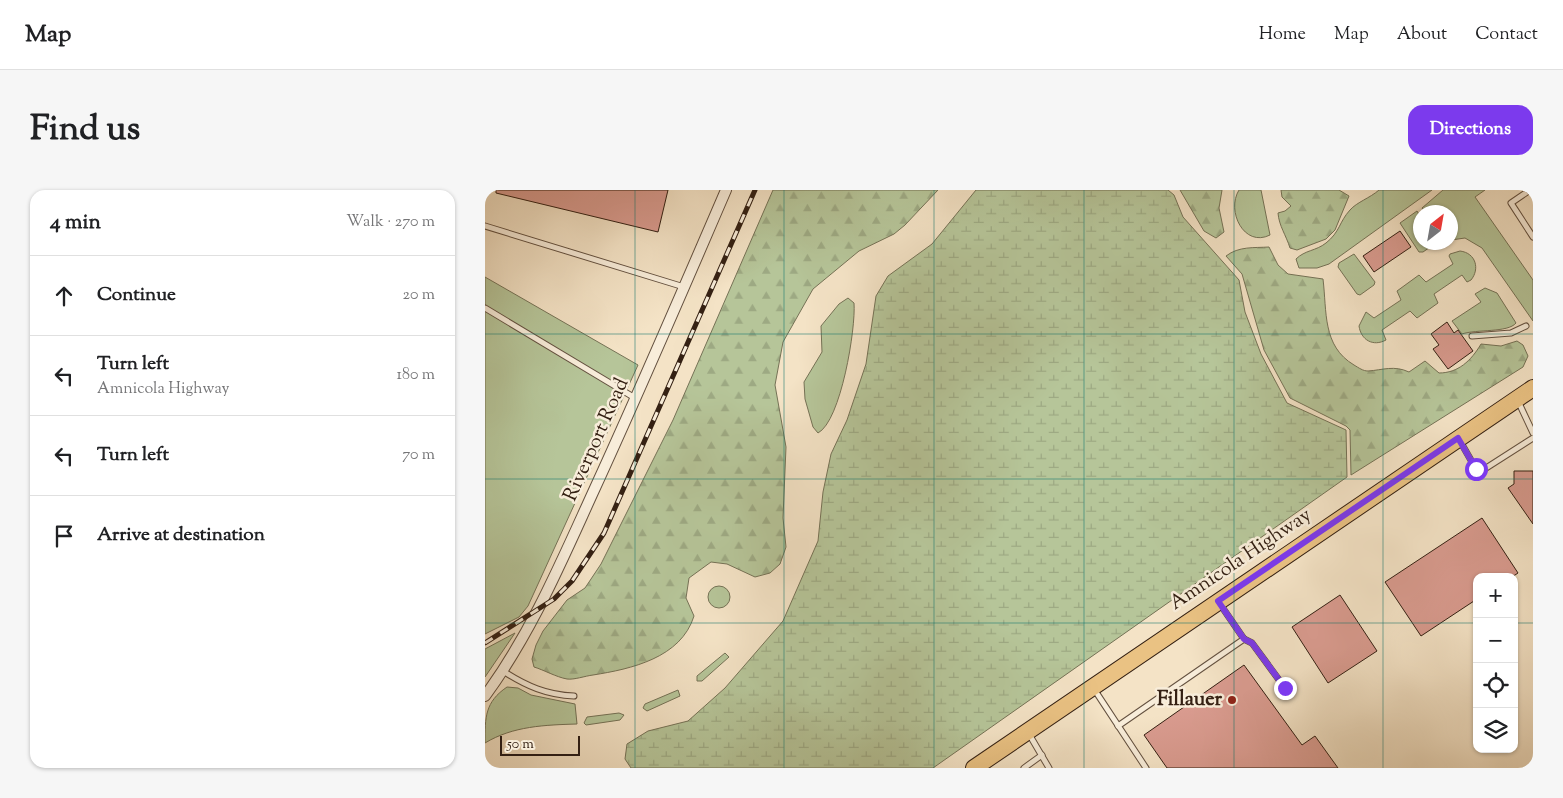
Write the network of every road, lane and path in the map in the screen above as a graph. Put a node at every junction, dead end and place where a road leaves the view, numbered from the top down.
1 (726, 190) edge
2 (1530, 190) edge
3 (485, 226) edge
4 (1533, 236) edge
5 (684, 287) junction
6 (485, 308) edge
7 (1526, 326) dead end
8 (1471, 336) dead end
9 (1533, 388) edge
10 (635, 398) junction
11 (1517, 399) junction
12 (1533, 433) edge
13 (1458, 438) junction
14 (1533, 438) edge
15 (1218, 601) junction
16 (1244, 639) junction
17 (503, 672) junction
18 (1092, 687) junction
19 (1285, 688) dead end
20 (485, 696) edge
21 (574, 696) dead end
22 (1118, 726) junction
23 (1028, 731) junction
24 (1041, 755) junction
25 (978, 767) edge
26 (1024, 768) edge
27 (1049, 768) edge
28 (1146, 768) edge

1 - 5 street, Riverport Road
2 - 4 lane
3 - 5 lane
5 - 10 street, Riverport Road
6 - 10 lane
7 - 8 lane
9 - 11 main road, Amnicola Highway
10 - 17 street, Riverport Road
11 - 12 lane
11 - 13 main road, Amnicola Highway
13 - 14 lane
13 - 15 main road, Amnicola Highway
15 - 16 lane
15 - 18 main road, Amnicola Highway
16 - 19 lane
16 - 22 lane
17 - 20 street, Riverport Road
17 - 21 lane
18 - 22 lane
18 - 23 main road, Amnicola Highway
22 - 28 lane
23 - 24 lane
23 - 25 main road, Amnicola Highway
24 - 26 lane
24 - 27 lane

